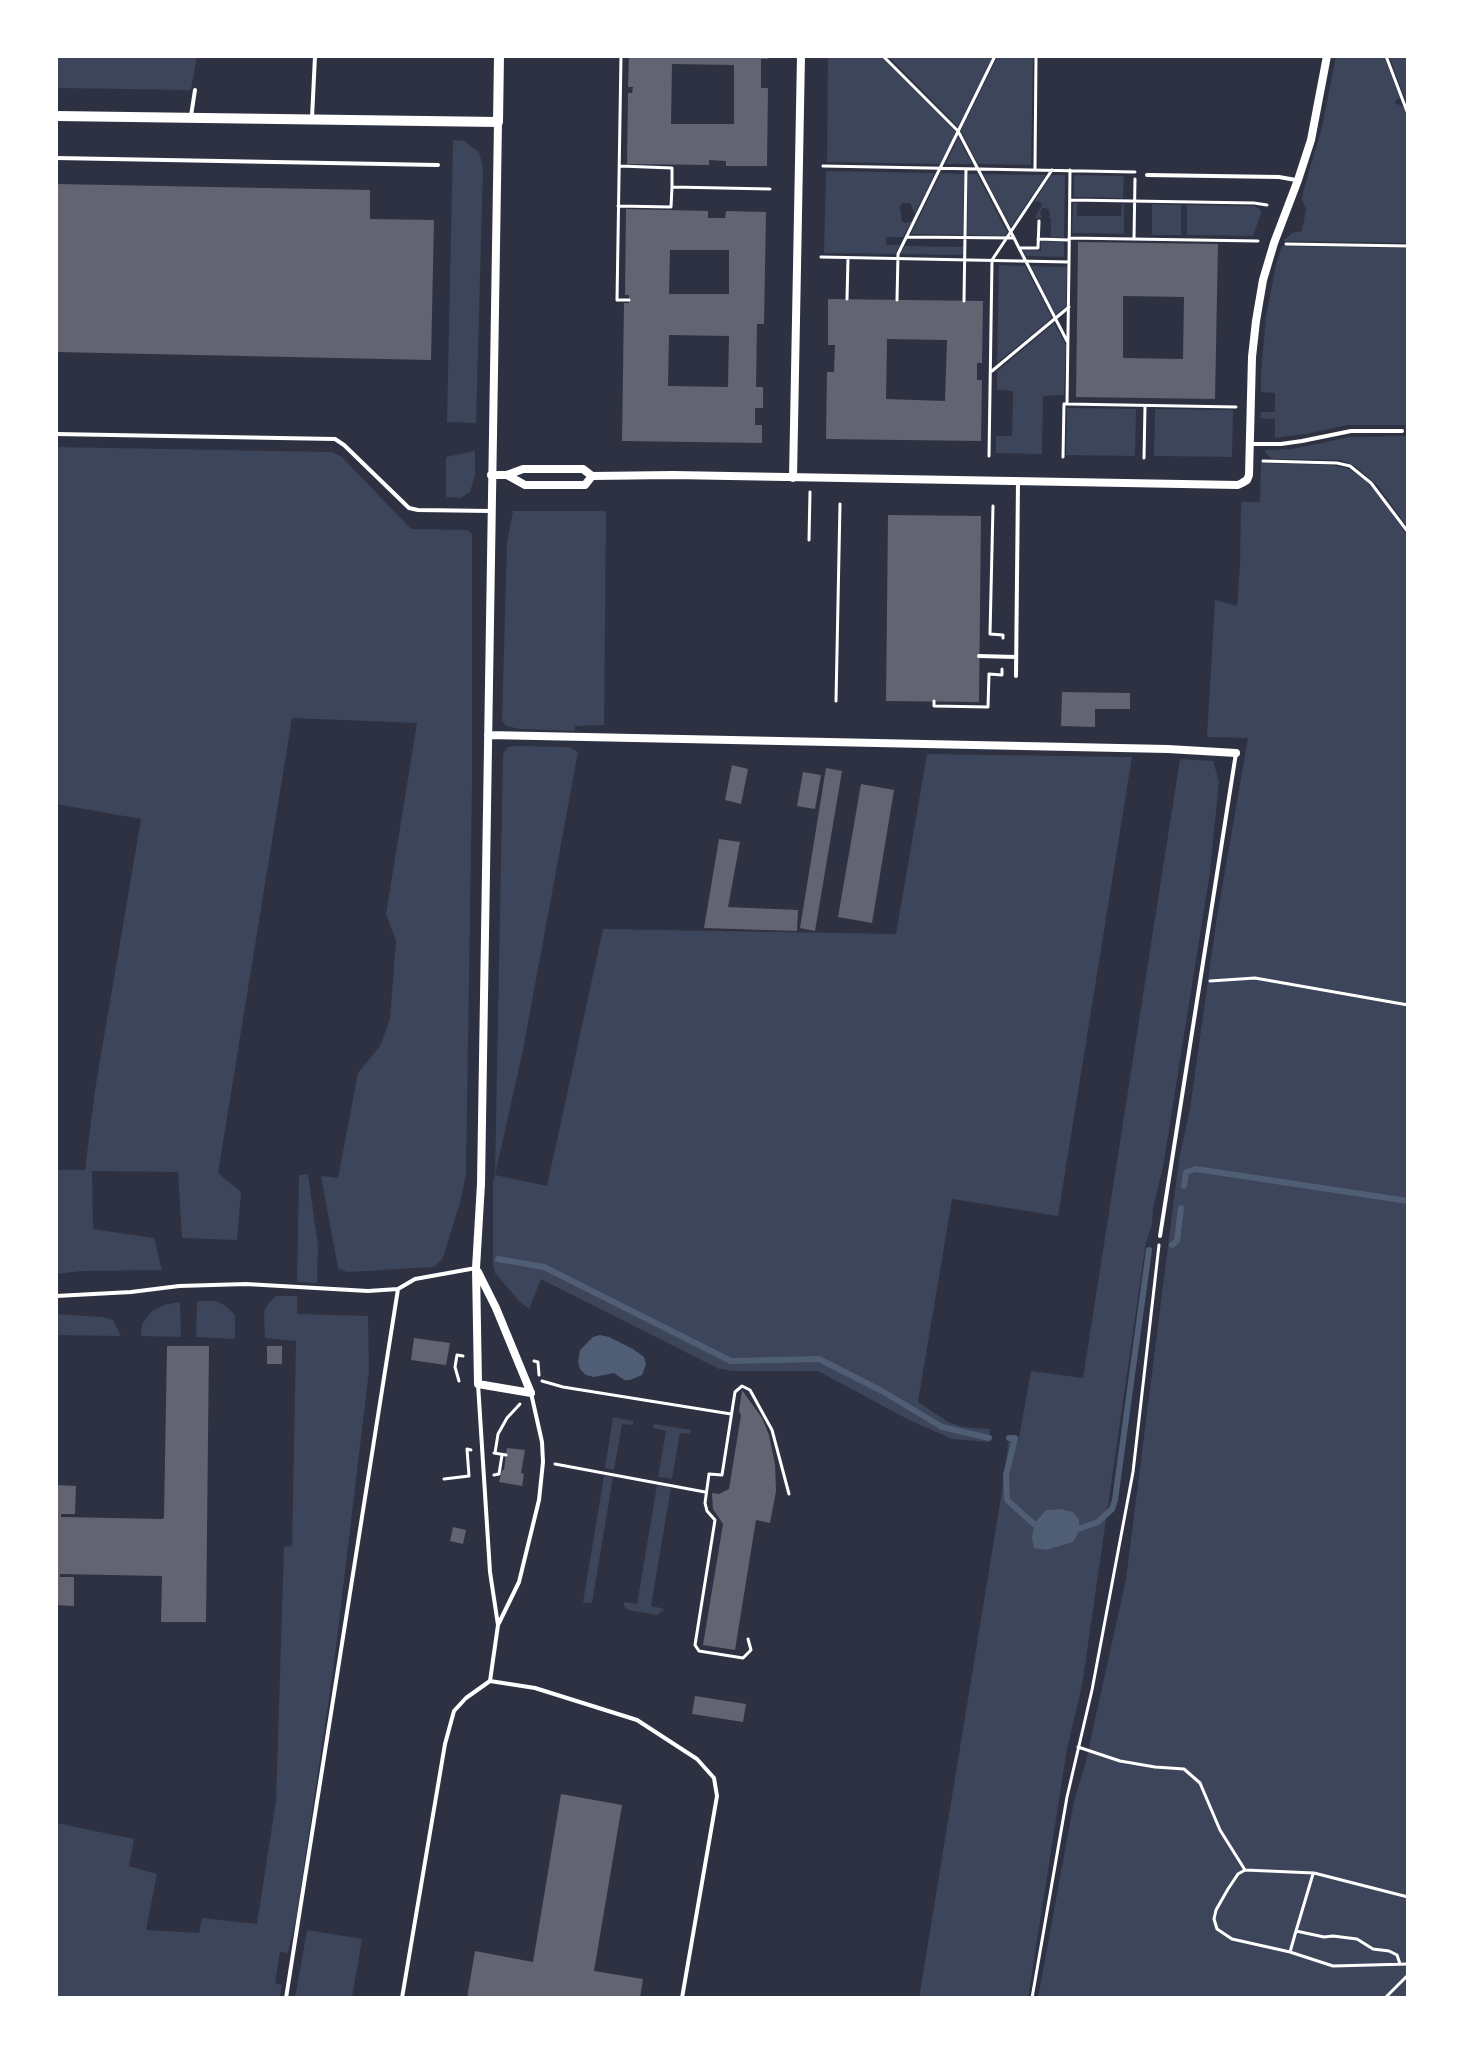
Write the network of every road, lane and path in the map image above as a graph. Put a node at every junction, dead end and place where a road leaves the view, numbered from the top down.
1 (315, 56) edge
2 (499, 56) edge
3 (621, 56) edge
4 (801, 56) edge
5 (883, 56) edge
6 (995, 56) edge
7 (1036, 56) edge
8 (1327, 56) edge
9 (1386, 56) edge
10 (195, 90) dead end
11 (1408, 114) edge
12 (56, 116) edge
13 (190, 118) junction
14 (312, 120) junction
15 (498, 122) junction
16 (958, 131) junction
17 (56, 158) edge
18 (438, 165) dead end
19 (619, 166) junction
20 (823, 166) dead end
21 (941, 168) junction
22 (966, 169) junction
23 (978, 169) junction
24 (1035, 170) junction
25 (1052, 170) junction
26 (1070, 170) junction
27 (1147, 175) dead end
28 (1298, 180) junction
29 (672, 187) junction
30 (770, 189) dead end
31 (1069, 200) junction
32 (1135, 201) junction
33 (1267, 205) dead end
34 (618, 206) junction
35 (1039, 221) dead end
36 (1010, 232) junction
37 (907, 237) junction
38 (965, 238) junction
39 (1006, 238) junction
40 (1014, 238) junction
41 (1038, 239) junction
42 (1069, 239) junction
43 (1134, 239) junction
44 (1258, 241) dead end
45 (1282, 244) dead end
46 (1408, 246) edge
47 (1019, 248) junction
48 (821, 257) dead end
49 (848, 257) junction
50 (898, 258) junction
51 (965, 260) junction
52 (992, 260) junction
53 (1025, 261) junction
54 (1069, 262) junction
55 (847, 299) dead end
56 (629, 300) dead end
57 (897, 300) dead end
58 (964, 301) dead end
59 (1069, 307) junction
60 (1055, 319) junction
61 (1069, 344) junction
62 (990, 372) junction
63 (1067, 404) junction
64 (1145, 405) junction
65 (1236, 407) dead end
66 (1402, 431) dead end
67 (56, 434) edge
68 (1250, 444) junction
69 (989, 456) dead end
70 (1063, 457) dead end
71 (1144, 458) dead end
72 (1250, 461) junction
73 (491, 475) junction
74 (507, 475) junction
75 (592, 476) junction
76 (793, 478) junction
77 (1018, 481) junction
78 (810, 504) dead end
79 (840, 504) dead end
80 (993, 506) dead end
81 (491, 511) junction
82 (1408, 532) edge
83 (809, 540) dead end
84 (832, 632) dead end
85 (838, 632) junction
86 (979, 656) dead end
87 (1003, 657) junction
88 (1016, 657) junction
89 (1016, 676) dead end
90 (836, 701) dead end
91 (934, 701) dead end
92 (488, 735) junction
93 (1236, 753) joint
94 (1200, 982) junction
95 (1408, 1005) edge
96 (1160, 1236) joint
97 (476, 1268) junction
98 (398, 1289) junction
99 (56, 1296) edge
100 (478, 1357) junction
101 (518, 1360) junction
102 (459, 1381) dead end
103 (542, 1381) junction
104 (478, 1384) junction
105 (531, 1393) junction
106 (731, 1414) junction
107 (483, 1453) junction
108 (495, 1453) dead end
109 (543, 1462) junction
110 (444, 1479) dead end
111 (707, 1492) junction
112 (789, 1494) dead end
113 (498, 1625) junction
114 (748, 1639) dead end
115 (490, 1681) junction
116 (1078, 1747) junction
117 (1245, 1870) junction
118 (1314, 1873) junction
119 (1408, 1897) edge
120 (1296, 1931) junction
121 (1290, 1952) junction
122 (1400, 1964) junction
123 (1408, 1964) edge
124 (1408, 1975) edge
125 (286, 1998) edge
126 (402, 1998) edge
127 (682, 1998) edge
128 (1032, 1998) edge
129 (1385, 1998) edge

1 - 14 lane
2 - 15 street
3 - 19 path
4 - 76 street
5 - 16 path
6 - 16 path
7 - 24 path
8 - 28 street
9 - 11 path
10 - 13 lane
12 - 13 street
13 - 14 street
14 - 15 street
15 - 73 street
16 - 21 path
16 - 23 path
17 - 18 lane
19 - 29 path
19 - 34 path
20 - 21 path
21 - 22 path
21 - 37 path
22 - 23 path
22 - 38 path
23 - 24 path
23 - 36 path
24 - 25 path
25 - 26 path
25 - 36 path
26 - 31 path
26 - 32 path
27 - 28 lane
28 - 68 street
29 - 30 path
29 - 34 path
31 - 32 path
31 - 42 path
32 - 33 path
32 - 43 path
34 - 56 path
35 - 41 path
36 - 39 path
36 - 40 path
37 - 38 path
37 - 50 path
38 - 39 path
38 - 51 path
39 - 40 path
39 - 52 path
40 - 47 path
41 - 42 path
41 - 47 path
42 - 43 path
42 - 54 path
43 - 44 path
45 - 46 path
47 - 53 path
48 - 49 path
49 - 50 path
49 - 55 path
50 - 51 path
50 - 57 path
51 - 52 path
51 - 58 path
52 - 53 path
52 - 62 path
53 - 54 path
53 - 60 path
54 - 59 path
59 - 60 path
59 - 61 path
60 - 61 path
60 - 62 path
61 - 63 path
62 - 69 path
63 - 64 path
63 - 70 path
64 - 65 path
64 - 71 path
66 - 68 lane
67 - 81 lane
68 - 72 street
72 - 77 street
72 - 82 path
73 - 74 street
73 - 81 street
74 - 75 street
74 - 75 street
75 - 76 street
76 - 77 street
77 - 88 lane
78 - 83 path
79 - 85 path
80 - 87 path
81 - 92 street
84 - 85 path
85 - 90 path
86 - 87 lane
87 - 88 lane
87 - 91 path
88 - 89 lane
92 - 93 street
92 - 97 street
93 - 94 lane
94 - 95 path
94 - 96 lane
96 - 116 path
97 - 98 lane
97 - 100 street
97 - 101 street
98 - 99 lane
98 - 125 lane
100 - 102 path
100 - 104 street
101 - 103 path
101 - 105 street
103 - 105 path
103 - 106 path
104 - 105 street
104 - 107 lane
105 - 108 path
105 - 109 lane
106 - 111 path
106 - 112 path
107 - 110 path
107 - 113 lane
109 - 111 path
109 - 113 lane
111 - 114 path
113 - 115 lane
115 - 126 lane
115 - 127 lane
116 - 117 path
116 - 128 path
117 - 118 path
117 - 121 path
118 - 119 path
118 - 120 path
120 - 121 path
120 - 122 path
121 - 122 path
122 - 123 path
124 - 129 path

